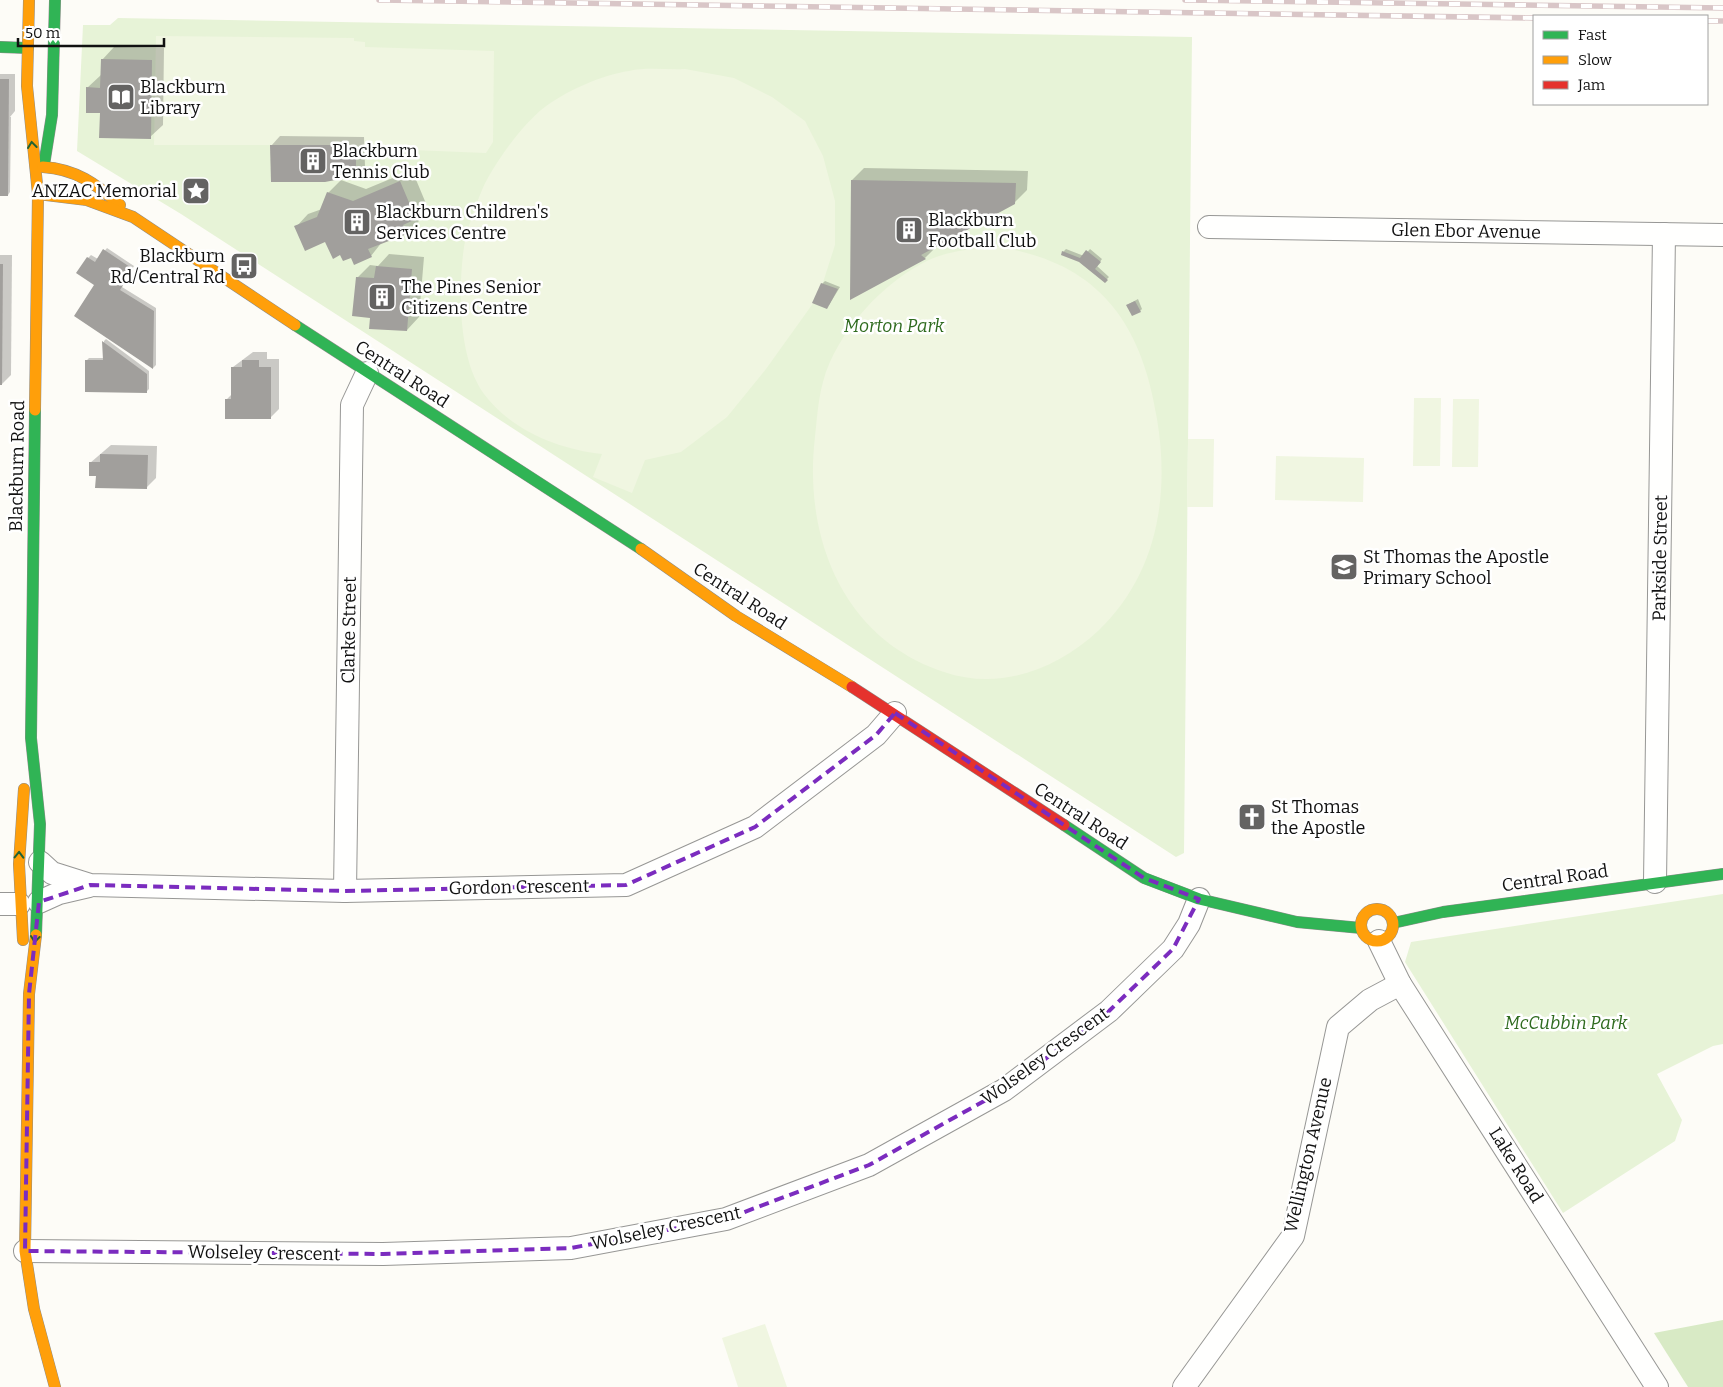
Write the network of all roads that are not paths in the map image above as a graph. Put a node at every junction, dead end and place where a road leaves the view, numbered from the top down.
1 (29, 0) edge
2 (55, 0) edge
3 (0, 47) edge
4 (41, 48) junction
5 (40, 171) junction
6 (38, 194) junction
7 (133, 217) junction
8 (1209, 227) dead end
9 (1664, 234) junction
10 (1723, 235) edge
11 (367, 373) junction
12 (895, 714) junction
13 (31, 738) junction
14 (40, 862) junction
15 (1723, 874) edge
16 (1655, 882) junction
17 (90, 885) junction
18 (345, 891) junction
19 (1198, 899) junction
20 (27, 903) edge
21 (1393, 922) junction
22 (1361, 928) junction
23 (1379, 941) junction
24 (1400, 984) junction
25 (29, 994) junction
26 (25, 1251) junction
27 (55, 1387) edge
28 (1184, 1387) edge
29 (1657, 1387) edge

1 - 4 street, Blackburn Road
2 - 4 street, Blackburn Road
3 - 4 street
5 -> 4 street, Blackburn Road
4 - 5 street, Blackburn Road
5 - 6 street, Blackburn Road
5 - 7 street, Central Road
6 - 7 street, Central Road
6 - 13 street, Blackburn Road
7 - 11 street, Central Road
8 - 9 street, Glen Ebor Avenue
9 - 10 street, Glen Ebor Avenue
9 - 16 street, Parkside Street
11 - 12 street, Central Road
11 - 18 street, Clarke Street
12 - 18 street, Gordon Crescent
12 - 19 street, Central Road
13 - 14 street, Blackburn Road
20 -> 13 street, Blackburn Road
14 - 17 street, Gordon Crescent
14 - 20 street, Blackburn Road
15 - 16 street, Central Road
16 - 21 street, Central Road
17 - 18 street, Gordon Crescent
17 - 20 street, Gordon Crescent
19 - 22 street, Central Road
19 - 26 street, Wolseley Crescent
20 - 25 street, Blackburn Road
20 -> 25 street, Blackburn Road
21 - 22 street
21 - 23 street
22 - 23 street
23 - 24 street, Lake Road
24 - 28 street, Wellington Avenue
24 - 29 street, Lake Road
25 - 26 street, Blackburn Road
26 - 27 street, Blackburn Road

